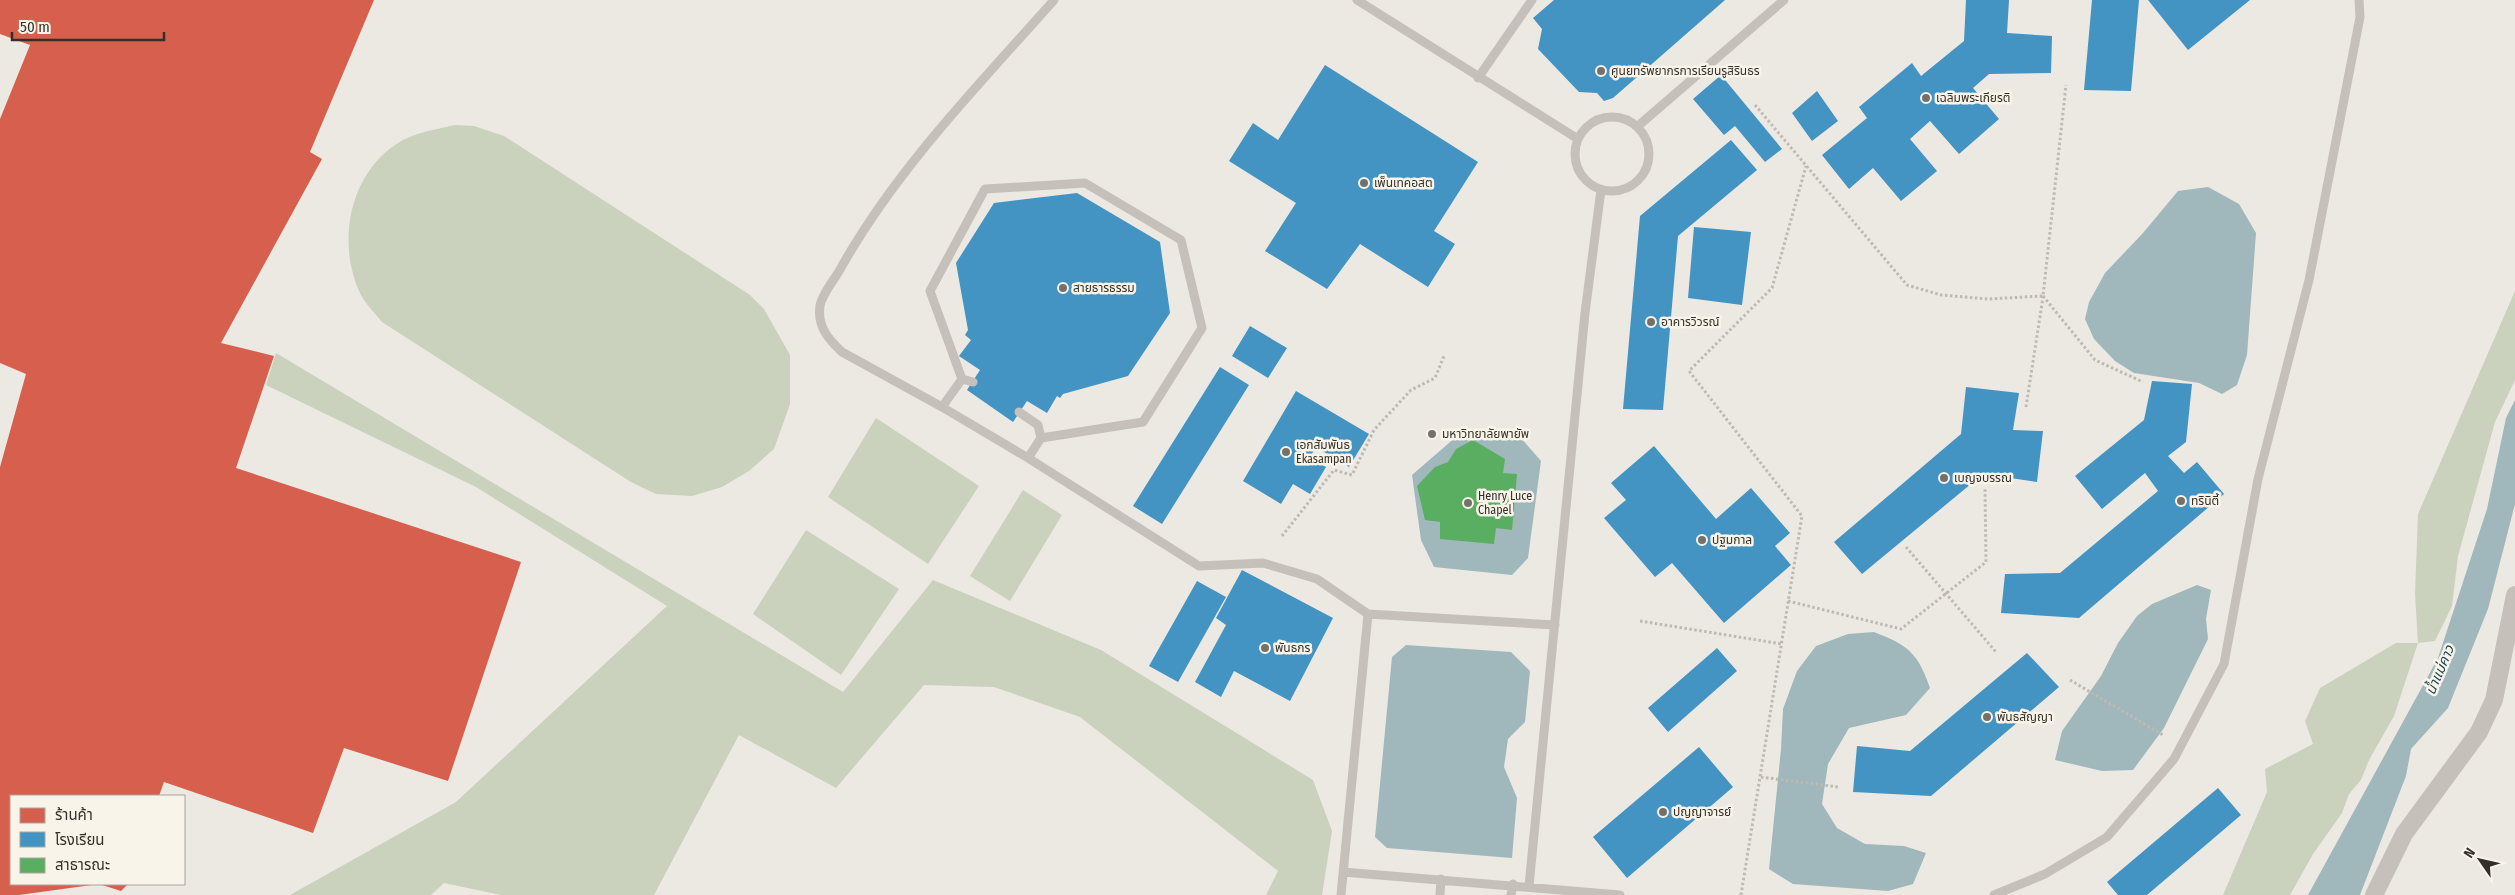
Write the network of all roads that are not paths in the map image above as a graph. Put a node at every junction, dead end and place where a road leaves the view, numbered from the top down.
1 (1054, 0) edge
2 (1356, 0) edge
3 (1532, 0) edge
4 (1784, 0) edge
5 (2359, 0) edge
6 (1478, 78) junction
7 (1638, 126) junction
8 (1578, 139) junction
9 (1601, 190) junction
10 (962, 379) junction
11 (973, 382) dead end
12 (942, 407) junction
13 (1019, 412) dead end
14 (1041, 438) junction
15 (1028, 458) junction
16 (2515, 595) edge
17 (1368, 614) junction
18 (1555, 625) junction
19 (1343, 872) junction
20 (1441, 879) junction
21 (1513, 884) junction
22 (1529, 886) junction
23 (1562, 892) edge
24 (1341, 895) edge
25 (1440, 895) edge
26 (1511, 895) edge
27 (1620, 895) edge
28 (1994, 895) edge
29 (2374, 895) edge

1 - 12 lane
2 - 6 lane
3 - 6 lane
4 - 7 lane
5 - 28 lane
6 - 8 lane
7 - 8 lane
7 - 9 lane
8 - 9 lane
9 - 18 lane
10 - 11 lane
10 - 12 lane
10 - 14 lane
12 - 15 lane
13 - 14 lane
14 - 15 lane
15 - 17 lane
16 - 29 street
17 - 18 lane
17 - 19 lane
18 - 22 lane
19 - 20 lane
19 - 24 lane
20 - 21 lane
20 - 25 lane
21 - 22 lane
21 - 26 lane
22 - 23 lane
23 - 27 lane

